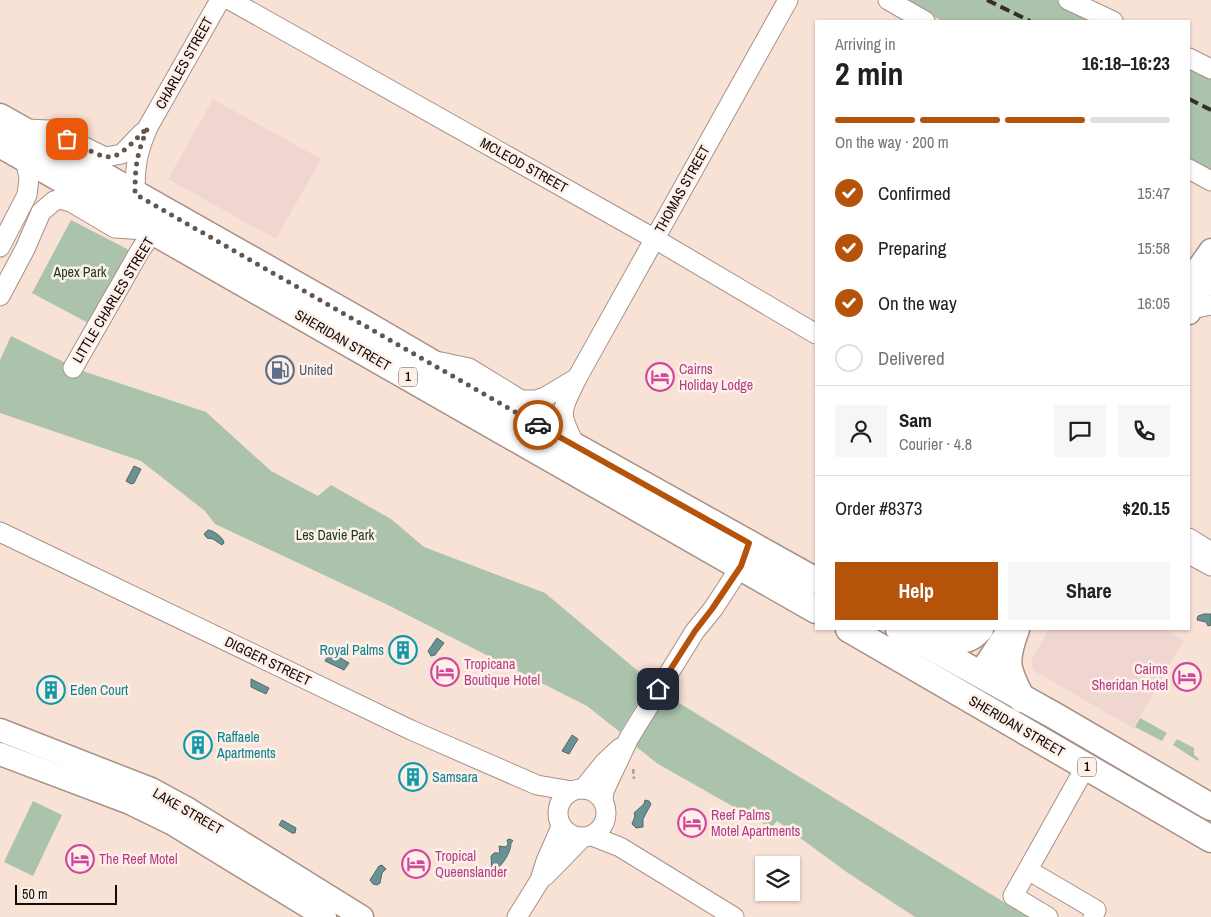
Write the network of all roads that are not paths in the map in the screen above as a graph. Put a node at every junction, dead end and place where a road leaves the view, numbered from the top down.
1 (220, 0) edge
2 (230, 0) edge
3 (788, 0) edge
4 (888, 0) edge
5 (1068, 0) edge
6 (923, 20) edge
7 (1110, 20) edge
8 (1190, 58) edge
9 (1211, 69) edge
10 (148, 127) junction
11 (6, 130) edge
12 (25, 158) junction
13 (1190, 169) edge
14 (1211, 181) edge
15 (135, 194) junction
16 (15, 218) junction
17 (34, 228) junction
18 (154, 231) junction
19 (654, 239) junction
20 (0, 247) edge
21 (1211, 250) edge
22 (1211, 272) edge
23 (1190, 280) edge
24 (0, 296) edge
25 (1197, 309) edge
26 (815, 333) edge
27 (422, 357) junction
28 (73, 368) dead end
29 (577, 378) junction
30 (576, 447) junction
31 (0, 532) edge
32 (1190, 539) edge
33 (1211, 552) edge
34 (744, 554) junction
35 (1190, 555) edge
36 (815, 565) edge
37 (1211, 566) edge
38 (815, 582) edge
39 (815, 609) edge
40 (851, 630) edge
41 (901, 630) edge
42 (929, 630) edge
43 (979, 630) edge
44 (989, 630) edge
45 (1008, 630) edge
46 (1016, 630) edge
47 (975, 672) junction
48 (963, 694) junction
49 (1022, 699) junction
50 (0, 730) edge
51 (625, 744) junction
52 (0, 754) edge
53 (1086, 766) junction
54 (537, 785) junction
55 (578, 790) junction
56 (603, 800) junction
57 (1211, 807) edge
58 (606, 819) junction
59 (559, 820) junction
60 (587, 837) junction
61 (1211, 839) edge
62 (620, 847) junction
63 (1028, 870) junction
64 (540, 880) junction
65 (325, 917) edge
66 (362, 917) edge
67 (517, 917) edge
68 (734, 917) edge
69 (1048, 917) edge
70 (1093, 917) edge

1 - 10 street, CHARLES STREET
2 - 19 street, MCLEOD STREET
3 - 19 street, THOMAS STREET
4 - 6 street
5 - 7 street
8 - 9 street
10 - 11 street, CHARLES STREET
10 - 15 street, CHARLES STREET
11 - 12 highway, SHERIDAN STREET / 1
11 - 15 highway, SHERIDAN STREET / 1
12 - 16 street
12 - 18 highway, SHERIDAN STREET / 1
13 - 14 street
15 - 27 highway, SHERIDAN STREET / 1
16 - 17 street
16 - 20 street
17 - 18 street
17 - 24 street
18 - 28 street, LITTLE CHARLES STREET
18 - 34 highway, SHERIDAN STREET / 1
19 - 26 street, MCLEOD STREET
19 - 29 street, THOMAS STREET
21 - 23 main road
22 - 25 main road
27 - 29 street
27 - 30 highway, SHERIDAN STREET / 1
29 - 30 street, THOMAS STREET
30 - 34 highway, SHERIDAN STREET / 1
31 - 54 street, DIGGER STREET
32 - 33 street
34 - 36 highway
34 - 38 highway, SHERIDAN STREET / 1
34 - 39 highway, SHERIDAN STREET / 1
34 - 51 street
35 - 37 street
40 - 48 highway, SHERIDAN STREET / 1
41 - 47 highway, SHERIDAN STREET / 1
42 - 43 highway
44 - 47 main road
45 - 47 main road
46 - 49 highway
47 - 48 highway
47 - 49 highway, SHERIDAN STREET / 1
48 - 53 highway, SHERIDAN STREET / 1
49 - 57 highway, SHERIDAN STREET / 1
50 - 66 main road, LAKE STREET
51 - 55 street
51 - 56 street
52 - 65 main road, LAKE STREET
53 - 61 highway, SHERIDAN STREET / 1
53 - 63 street
54 - 55 street, DIGGER STREET
54 - 59 street, DIGGER STREET
55 - 56 street
55 - 59 street
56 - 58 street
58 - 60 street
58 - 62 street
59 - 60 street
59 - 64 street
60 - 62 street
60 - 64 street
62 - 68 street
63 - 69 street
63 - 70 street
64 - 67 street

